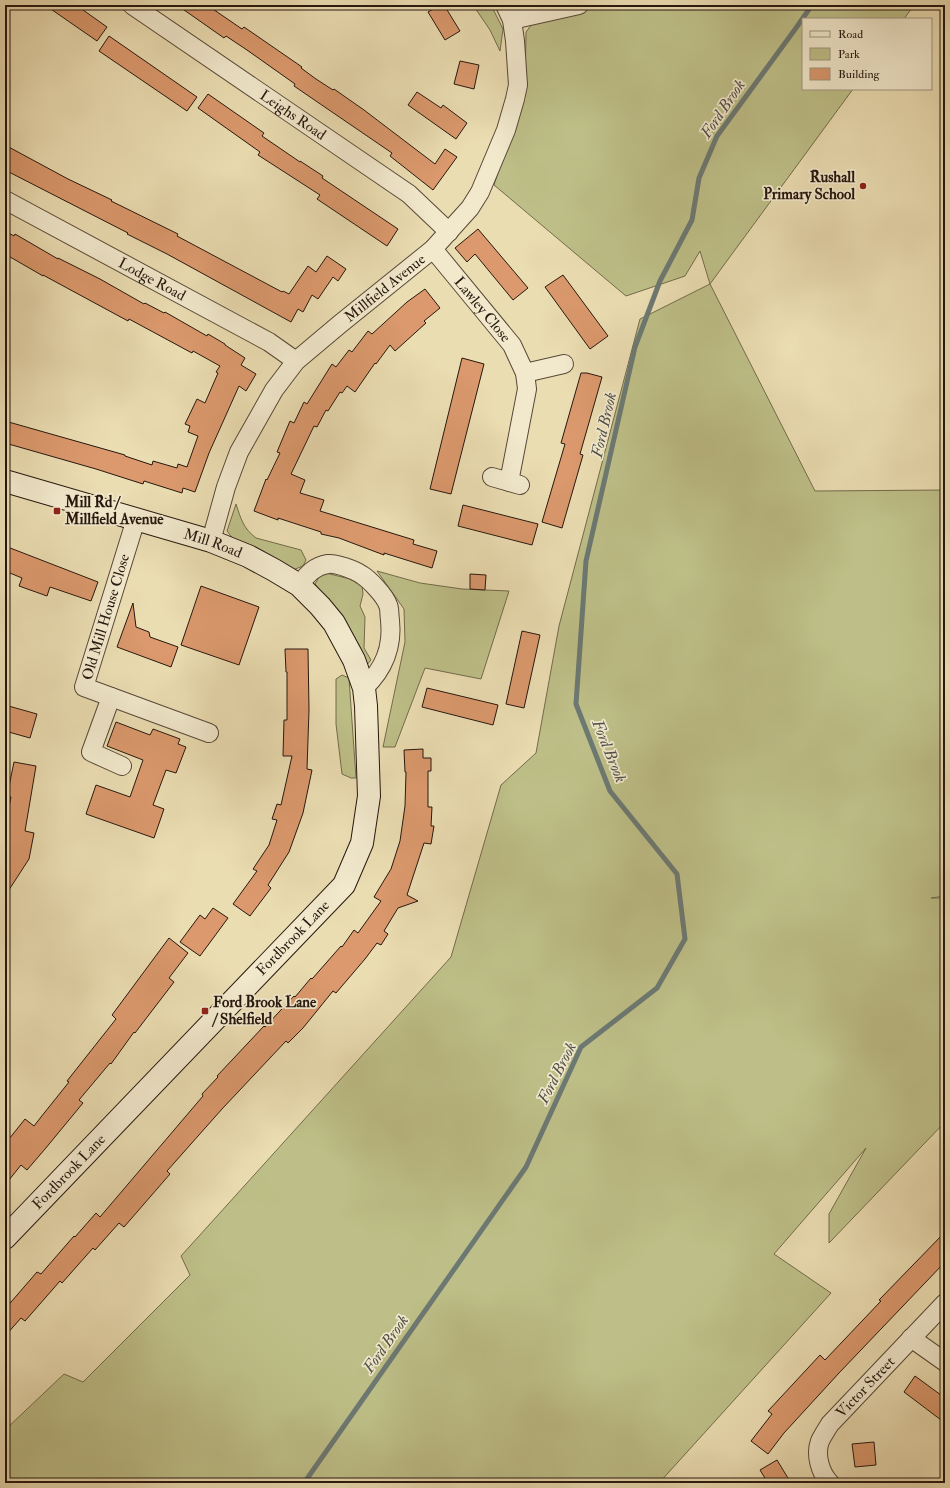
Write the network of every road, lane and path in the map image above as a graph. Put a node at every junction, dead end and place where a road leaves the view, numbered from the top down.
1 (132, 5) edge
2 (579, 5) edge
3 (508, 13) edge
4 (5, 200) edge
5 (449, 232) junction
6 (433, 249) junction
7 (296, 361) junction
8 (564, 364) dead end
9 (525, 373) junction
10 (5, 481) edge
11 (507, 482) dead end
12 (136, 519) junction
13 (211, 541) junction
14 (299, 585) junction
15 (320, 606) joint
16 (364, 688) junction
17 (111, 697) junction
18 (209, 733) dead end
19 (122, 766) dead end
20 (5, 1238) edge
21 (945, 1303) edge
22 (911, 1338) junction
23 (945, 1362) edge
24 (830, 1483) edge

1 - 5 street, Leighs Road
2 - 3 street
3 - 5 street, Millfield Avenue
4 - 7 street, Lodge Road
5 - 6 street, Millfield Avenue
6 - 7 street, Millfield Avenue
6 - 9 street, Lawley Close
7 - 13 street, Millfield Avenue
8 - 9 street
9 - 11 street, Lawley Close
10 - 12 street, Mill Road
12 - 13 street, Mill Road
12 - 17 street, Old Mill House Close
13 - 14 street, Mill Road
14 - 15 street, Mill Road
14 - 16 street
15 - 16 street, Fordbrook Lane
16 - 20 street, Fordbrook Lane
17 - 18 street, Old Mill House Close
17 - 19 street, Old Mill House Close
21 - 22 street, Victor Street
22 - 23 street
22 - 24 street, Victor Street

